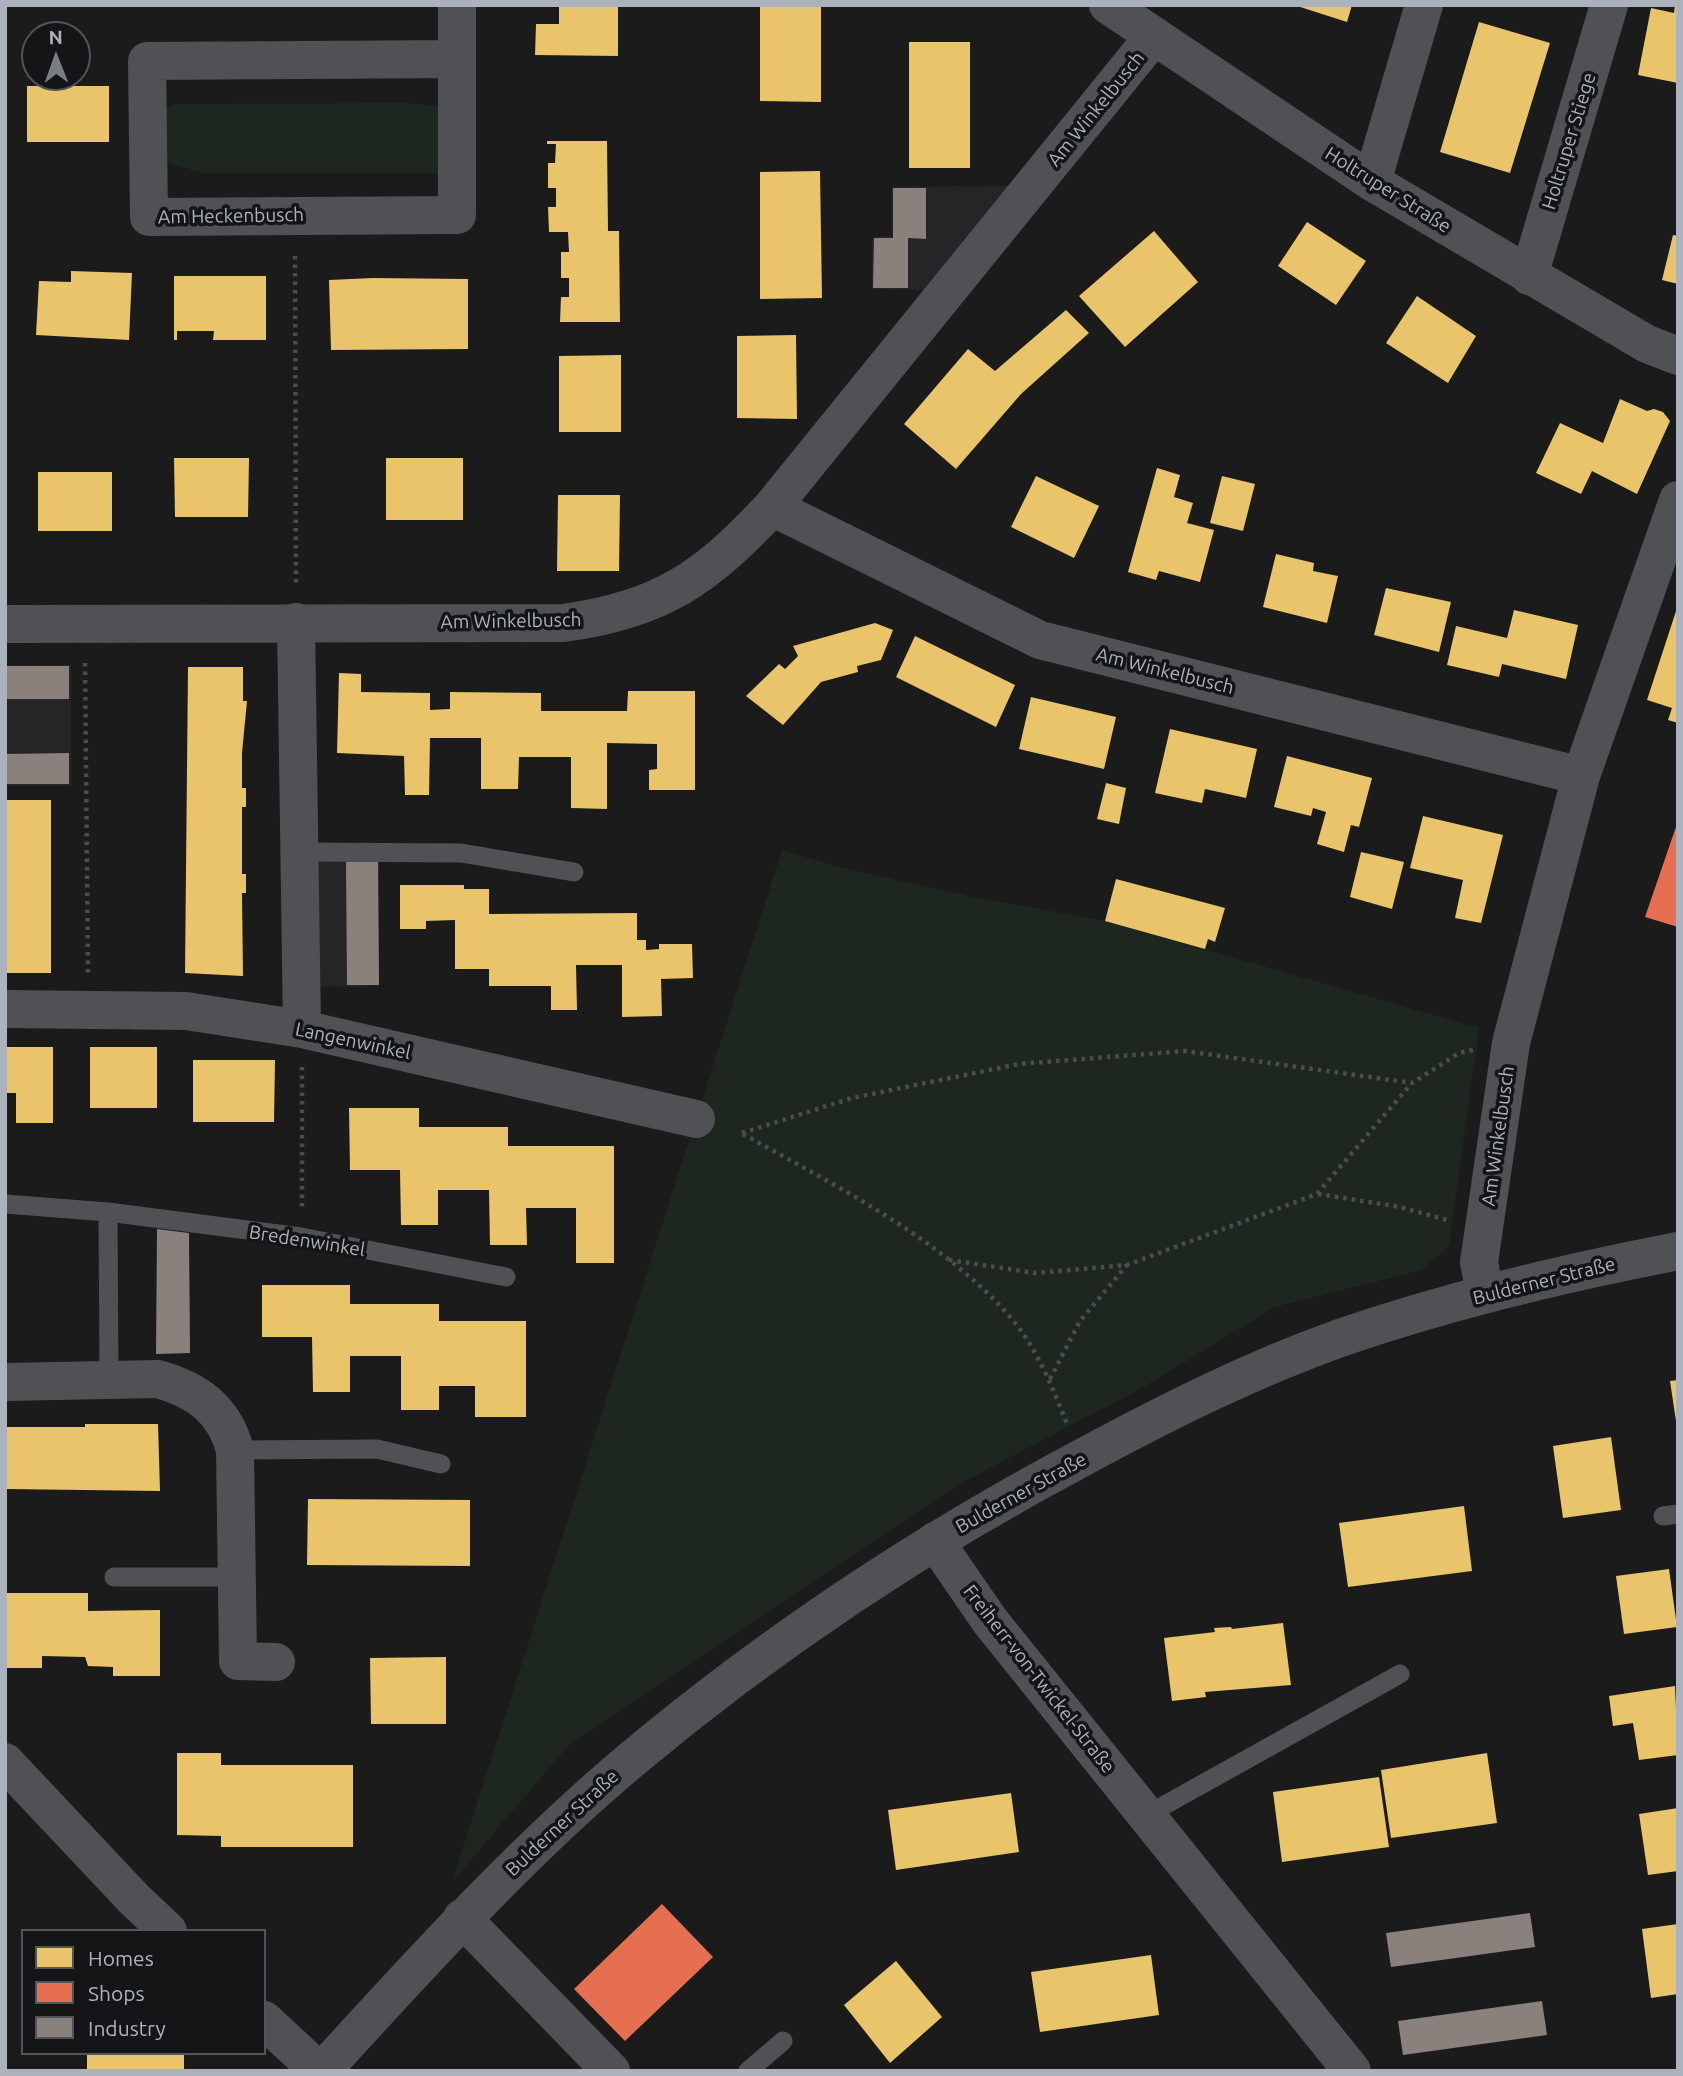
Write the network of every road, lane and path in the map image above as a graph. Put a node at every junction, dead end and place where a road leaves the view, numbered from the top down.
1 (457, 5) edge
2 (1108, 5) edge
3 (1424, 5) edge
4 (1609, 5) edge
5 (1154, 36) junction
6 (457, 59) junction
7 (1372, 182) junction
8 (295, 216) junction
9 (1528, 276) junction
10 (1678, 356) edge
11 (1678, 500) edge
12 (772, 507) junction
13 (296, 622) junction
14 (5, 624) edge
15 (84, 624) junction
16 (1581, 776) junction
17 (299, 852) junction
18 (574, 872) dead end
19 (88, 1007) junction
20 (5, 1009) edge
21 (302, 1029) junction
22 (1511, 1043) junction
23 (1412, 1083) junction
24 (696, 1119) joint
25 (742, 1133) junction
26 (1317, 1194) junction
27 (5, 1204) edge
28 (108, 1212) junction
29 (1484, 1231) junction
30 (301, 1237) junction
31 (1678, 1251) edge
32 (949, 1260) junction
33 (1127, 1265) junction
34 (506, 1277) dead end
35 (1485, 1294) junction
36 (109, 1379) junction
37 (1050, 1380) junction
38 (5, 1382) edge
39 (1069, 1430) dead end
40 (235, 1450) junction
41 (441, 1464) dead end
42 (935, 1541) junction
43 (114, 1577) dead end
44 (237, 1577) junction
45 (276, 1662) dead end
46 (1400, 1674) dead end
47 (5, 1762) edge
48 (1145, 1816) junction
49 (462, 1918) junction
50 (163, 1929) edge
51 (266, 2022) edge
52 (783, 2041) dead end
53 (321, 2071) edge
54 (611, 2071) edge
55 (748, 2071) edge
56 (1352, 2071) edge

1 - 6 street, Am Heckenbusch
2 - 5 street, Holtruper Straße
3 - 7 street
4 - 9 street, Holtruper Stiege
5 - 7 street, Holtruper Straße
5 - 12 street, Am Winkelbusch
6 - 8 street, Am Heckenbusch
6 - 8 street, Am Heckenbusch
7 - 9 street, Holtruper Straße
8 - 13 path
9 - 10 street, Holtruper Straße
11 - 16 street, Am Winkelbusch
12 - 13 street, Am Winkelbusch
12 - 16 street, Am Winkelbusch
13 - 15 street, Am Winkelbusch
13 - 17 street
14 - 15 street, Am Winkelbusch
15 - 19 path
16 - 22 street, Am Winkelbusch
17 - 18 lane
17 - 21 street
19 - 20 street, Langenwinkel
19 - 21 street, Langenwinkel
21 - 24 street, Langenwinkel
21 - 30 path
22 - 23 path
22 - 29 street, Am Winkelbusch
23 - 25 path
23 - 26 path
24 - 25 path
25 - 32 path
26 - 29 path
26 - 33 path
27 - 28 lane, Bredenwinkel
28 - 30 lane, Bredenwinkel
28 - 36 lane
29 - 35 street, Am Winkelbusch
30 - 34 lane, Bredenwinkel
31 - 35 street, Bulderner Straße
32 - 33 path
32 - 37 path
33 - 37 path
35 - 42 street, Bulderner Straße
36 - 38 street
36 - 40 street
37 - 39 path
40 - 41 lane
40 - 44 street
42 - 48 street, Freiherr-von-Twickel-Straße
42 - 49 street, Bulderner Straße
43 - 44 lane
44 - 45 street
46 - 48 lane
47 - 50 street
48 - 56 street, Freiherr-von-Twickel-Straße
49 - 53 street, Bulderner Straße
49 - 54 street
51 - 53 street
52 - 55 lane

